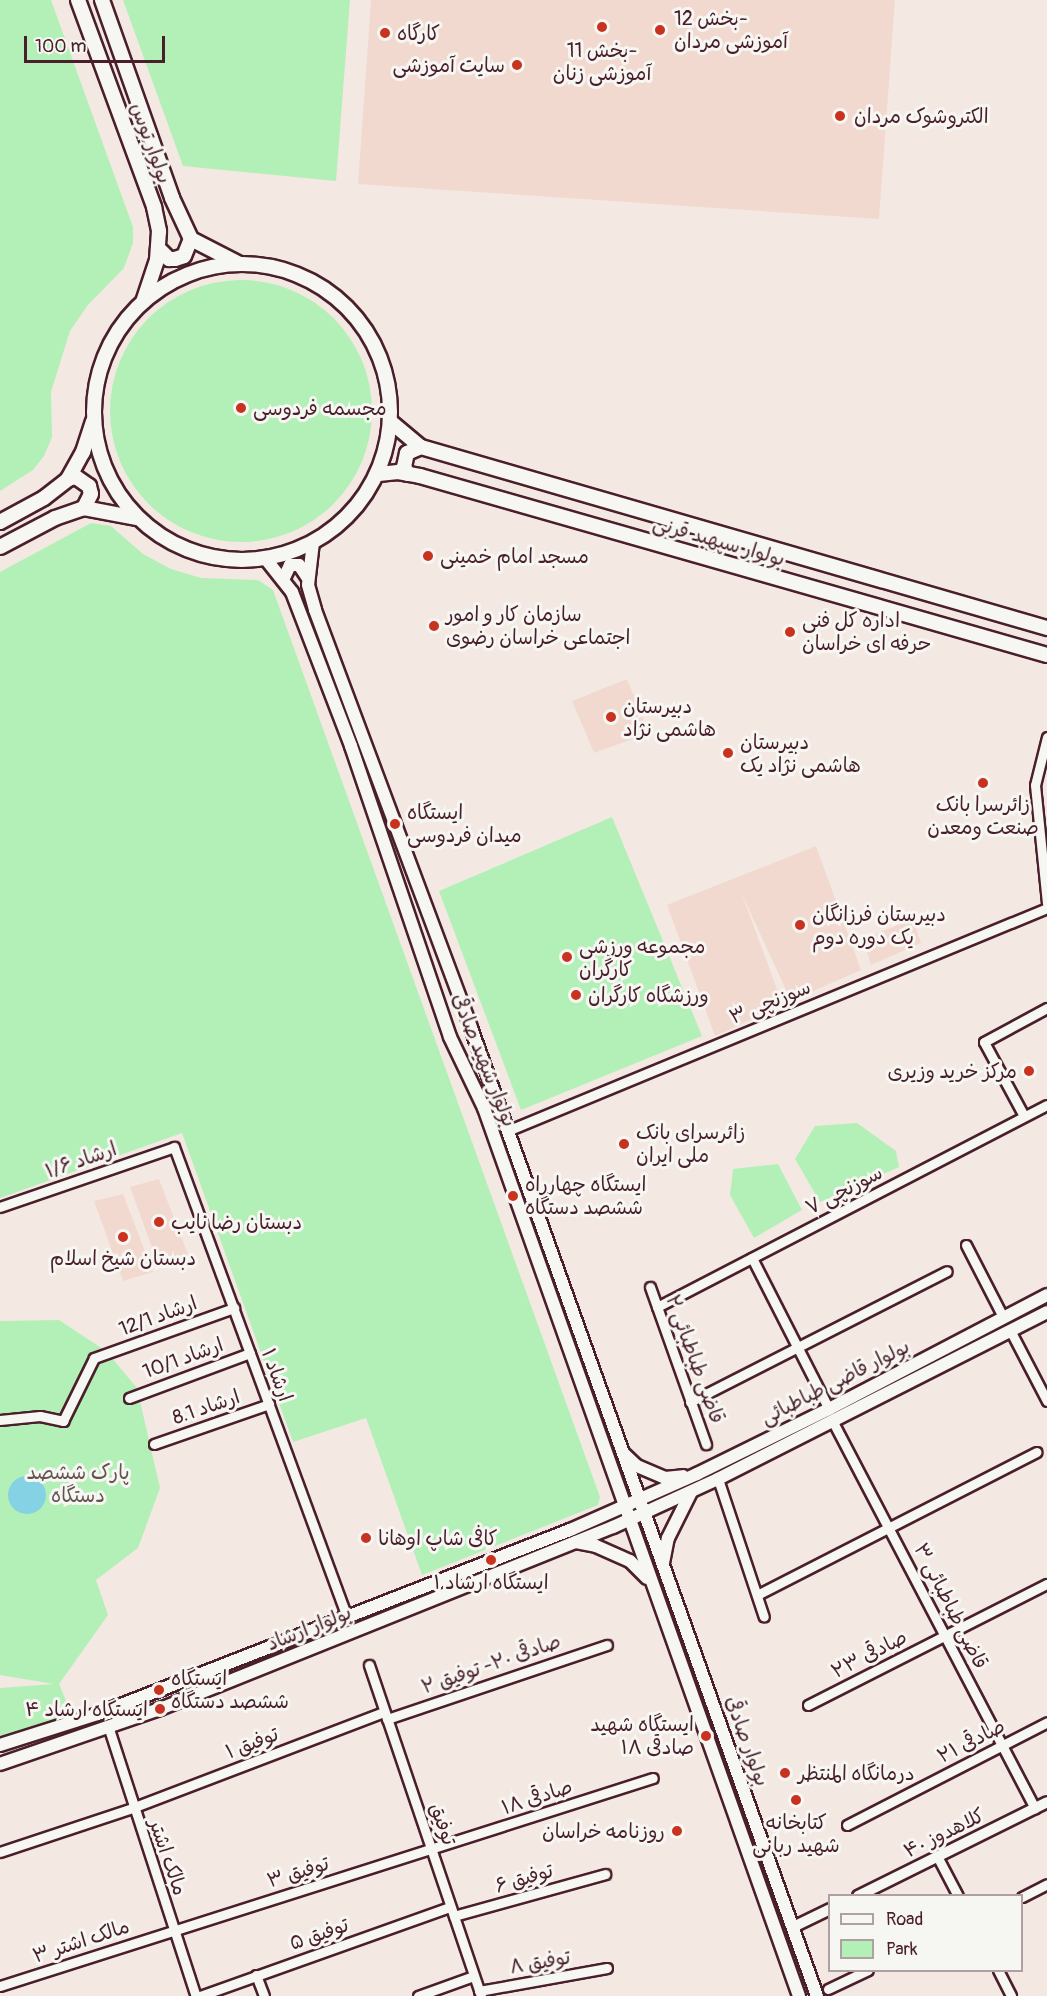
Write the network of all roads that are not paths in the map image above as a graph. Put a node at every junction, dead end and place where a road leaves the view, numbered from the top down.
1 (78, 0) edge
2 (102, 0) edge
3 (191, 239) junction
4 (158, 248) junction
5 (238, 263) junction
6 (143, 302) junction
7 (94, 420) junction
8 (391, 422) junction
9 (421, 447) junction
10 (379, 474) junction
11 (408, 474) junction
12 (68, 479) junction
13 (84, 508) junction
14 (137, 518) junction
15 (0, 522) edge
16 (313, 542) junction
17 (0, 547) edge
18 (265, 558) junction
19 (308, 578) junction
20 (283, 580) junction
21 (1043, 624) edge
22 (1047, 655) edge
23 (1046, 743) edge
24 (1047, 903) edge
25 (1047, 908) edge
26 (1047, 1008) edge
27 (471, 1028) junction
28 (450, 1036) junction
29 (1047, 1104) edge
30 (1024, 1116) junction
31 (507, 1131) junction
32 (174, 1147) joint
33 (0, 1208) edge
34 (966, 1245) dead end
35 (752, 1258) junction
36 (947, 1271) dead end
37 (650, 1287) dead end
38 (1047, 1295) edge
39 (657, 1307) junction
40 (234, 1308) junction
41 (1047, 1312) edge
42 (1003, 1317) junction
43 (1010, 1330) junction
44 (797, 1347) junction
45 (250, 1353) junction
46 (129, 1398) dead end
47 (1047, 1401) edge
48 (690, 1402) junction
49 (269, 1404) junction
50 (829, 1409) junction
51 (0, 1420) edge
52 (833, 1422) junction
53 (154, 1444) dead end
54 (706, 1444) dead end
55 (1037, 1452) dead end
56 (622, 1453) junction
57 (697, 1474) junction
58 (718, 1479) junction
59 (691, 1492) junction
60 (639, 1500) junction
61 (624, 1506) junction
62 (644, 1513) junction
63 (629, 1520) junction
64 (890, 1527) junction
65 (575, 1541) junction
66 (663, 1564) junction
67 (652, 1583) junction
68 (1047, 1584) edge
69 (757, 1595) junction
70 (346, 1615) junction
71 (764, 1617) dead end
72 (946, 1635) junction
73 (607, 1645) dead end
74 (369, 1665) dead end
75 (808, 1705) dead end
76 (386, 1715) junction
77 (1047, 1722) edge
78 (109, 1729) junction
79 (0, 1745) edge
80 (1002, 1745) junction
81 (0, 1764) edge
82 (653, 1778) dead end
83 (1047, 1802) edge
84 (132, 1808) junction
85 (1035, 1808) junction
86 (847, 1825) dead end
87 (433, 1850) junction
88 (0, 1852) edge
89 (938, 1856) junction
90 (605, 1874) dead end
91 (1047, 1884) edge
92 (862, 1894) edge
93 (957, 1894) edge
94 (1023, 1896) edge
95 (828, 1910) edge
96 (452, 1912) junction
97 (793, 1928) junction
98 (173, 1929) junction
99 (607, 1968) dead end
100 (866, 1972) edge
101 (999, 1972) edge
102 (256, 1975) junction
103 (474, 1976) junction
104 (0, 1986) edge
105 (822, 1992) edge
106 (480, 1994) edge
107 (198, 1996) edge
108 (264, 1996) edge
109 (418, 1996) edge
110 (800, 1996) edge
111 (1011, 1996) edge

1 - 4 main road, بولوار توس
2 - 3 main road, بولوار توس
3 - 4 main road
3 - 5 main road
4 - 6 main road, بولوار توس
5 - 6 main road
5 - 8 main road
6 - 7 main road
7 - 12 main road
7 - 14 main road
8 - 9 main road, بولوار سپهبد قرنی
8 - 10 main road
9 - 11 main road
9 - 21 main road, بولوار سپهبد قرنی
10 - 11 main road, بولوار سپهبد قرنی
10 - 16 main road
11 - 22 main road, بولوار سپهبد قرنی
12 - 13 main road
12 - 15 main road
13 - 14 main road
13 - 17 main road
14 - 18 main road
16 - 18 main road
16 - 19 main road, بولوار شهید صادقی
18 - 20 main road, بولوار شهید صادقی
19 - 20 main road
19 - 27 main road, بولوار شهید صادقی
20 - 28 main road, بولوار شهید صادقی
23 - 24 street
25 - 31 street, سوزنچی ۳
26 - 30 street
27 - 28 main road
27 - 31 main road, بولوار شهید صادقی
28 - 61 main road, بولوار شهید صادقی
29 - 30 street, سوزنچی ۷
30 - 35 street, سوزنچی ۷
31 - 56 main road, بولوار شهید صادقی
32 - 33 street, ارشاد ۱/۶
32 - 40 street, ارشاد ۱
34 - 42 street
35 - 39 street, سوزنچی ۷
35 - 44 street
36 - 44 street
37 - 39 street, قاضی طباطبائی ۲
38 - 42 main road, بولوار قاضی طباطبائی
39 - 48 street, قاضی طباطبائی ۲
40 - 45 street, ارشاد ۱
40 - 51 street, ارشاد 12/1
41 - 43 main road, بولوار قاضی طباطبائی
42 - 50 main road, بولوار قاضی طباطبائی
43 - 47 street
43 - 52 main road, بولوار قاضی طباطبائی
44 - 48 street
44 - 50 street
45 - 46 street, ارشاد 10/1
45 - 49 street, ارشاد ۱
48 - 54 street, قاضی طباطبائی ۲
49 - 53 street, ارشاد 8.1
49 - 70 street, ارشاد ۱
50 - 57 main road, بولوار قاضی طباطبائی
52 - 58 main road, بولوار قاضی طباطبائی
52 - 64 street, قاضی طباطبائی ۳
55 - 64 street
56 - 57 main road
56 - 60 main road, بولوار شهید صادقی
57 - 60 main road, بولوار قاضی طباطبائی
58 - 59 main road, بولوار قاضی طباطبائی
58 - 69 street
59 - 62 main road, بولوار قاضی طباطبائی
59 - 66 main road
60 - 61 main road, بولوار ارشاد
60 - 62 main road, بولوار صادقی
61 - 63 main road, بولوار شهید صادقی
61 - 70 main road, بولوار ارشاد
62 - 63 main road, بولوار قاضی طباطبائی
62 - 66 main road, بولوار صادقی
63 - 65 main road, بولوار ارشاد
63 - 67 main road, بولوار شهید صادقی
64 - 69 street
64 - 72 street, قاضی طباطبائی ۳
65 - 67 main road
65 - 78 main road, بولوار ارشاد
66 - 97 main road, بولوار صادقی
67 - 110 main road, بولوار صادقی
68 - 72 street, صادقی ۲۳
69 - 71 street
70 - 79 main road, بولوار ارشاد
72 - 75 street, صادقی ۲۳
72 - 80 street, قاضی طباطبائی ۳
73 - 76 street, صادقی ۲۰- توفیق ۲
74 - 76 street, توفیق
76 - 84 street, توفیق ۱
76 - 87 street, توفیق
77 - 80 street, صادقی ۲۱
78 - 81 main road, بولوار ارشاد
78 - 84 street, مالک اشتر
80 - 85 street, قاضی طباطبائی ۳
80 - 86 street, صادقی ۲۱
82 - 87 street, صادقی ۱۸
83 - 85 street, کلاهدوز ۴۰
84 - 88 street, توفیق ۱
84 - 98 street, مالک اشتر
85 - 89 street, کلاهدوز ۴۰
87 - 96 street, توفیق
87 - 98 street, توفیق ۳
89 - 92 street, کلاهدوز ۴۰
89 - 93 street
90 - 96 street, توفیق ۶
91 - 94 street
95 - 97 street
96 - 102 street, توفیق ۵
96 - 103 street, توفیق
97 - 105 main road, بولوار صادقی
98 - 104 street, مالک اشتر ۳
98 - 107 street, مالک اشتر
99 - 106 street, توفیق ۸
100 - 105 street
101 - 111 street
102 - 107 street, توفیق ۵
102 - 108 street
103 - 106 street, توفیق
103 - 109 street

